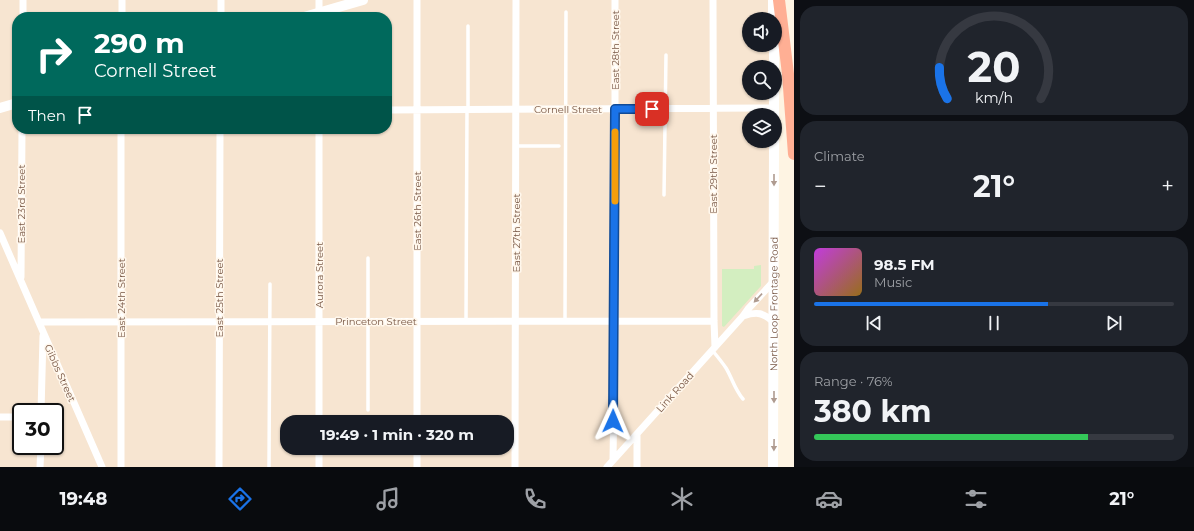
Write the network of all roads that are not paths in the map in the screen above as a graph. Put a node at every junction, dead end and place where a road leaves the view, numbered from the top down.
1 (23, 0) edge
2 (122, 0) edge
3 (221, 0) edge
4 (319, 0) edge
5 (363, 0) edge
6 (418, 0) edge
7 (516, 0) edge
8 (615, 0) edge
9 (713, 0) edge
10 (773, 0) edge
11 (779, 0) edge
12 (23, 12) edge
13 (122, 12) edge
14 (221, 12) edge
15 (319, 12) edge
16 (328, 12) edge
17 (566, 12) dead end
18 (774, 12) edge
19 (468, 26) dead end
20 (666, 55) dead end
21 (12, 104) edge
22 (0, 108) edge
23 (467, 109) junction
24 (517, 109) junction
25 (566, 109) junction
26 (615, 109) junction
27 (665, 109) junction
28 (713, 109) junction
29 (392, 110) edge
30 (418, 110) junction
31 (742, 110) edge
32 (22, 134) edge
33 (121, 134) edge
34 (220, 134) edge
35 (319, 134) edge
36 (516, 146) junction
37 (558, 146) dead end
38 (774, 148) edge
39 (794, 154) edge
40 (664, 195) dead end
41 (0, 233) edge
42 (368, 258) dead end
43 (21, 279) junction
44 (774, 281) junction
45 (270, 284) dead end
46 (743, 316) junction
47 (417, 321) junction
48 (466, 321) junction
49 (516, 321) junction
50 (565, 321) junction
51 (614, 321) junction
52 (714, 321) junction
53 (39, 322) junction
54 (121, 322) junction
55 (219, 322) junction
56 (270, 322) junction
57 (319, 322) junction
58 (368, 322) junction
59 (774, 322) junction
60 (43, 334) junction
61 (713, 349) junction
62 (743, 399) dead end
63 (41, 403) edge
64 (368, 410) dead end
65 (319, 415) edge
66 (417, 415) edge
67 (0, 417) edge
68 (12, 417) edge
69 (637, 435) junction
70 (41, 455) edge
71 (319, 455) edge
72 (417, 455) edge
73 (613, 460) junction
74 (40, 467) edge
75 (102, 467) edge
76 (121, 467) edge
77 (219, 467) edge
78 (269, 467) edge
79 (319, 467) edge
80 (417, 467) edge
81 (515, 467) edge
82 (607, 467) edge
83 (637, 467) edge
84 (774, 467) edge

1 - 12 street
2 - 13 street
3 - 14 street
4 - 15 street
5 - 16 main road
6 - 30 street, East 26th Street
7 - 24 street, East 27th Street
8 - 26 street, East 28th Street
9 - 28 street, East 29th Street
10 - 18 main road
11 - 39 highway
17 - 25 lane
19 - 23 lane
20 - 27 lane
21 - 22 main road
23 - 24 street, Cornell Street
23 - 30 street, Cornell Street
23 - 48 lane
24 - 25 street, Cornell Street
24 - 36 street, East 27th Street
25 - 26 street, Cornell Street
25 - 50 lane
26 - 27 street, Cornell Street
26 - 51 street, East 28th Street
27 - 28 street, Cornell Street
27 - 40 lane
28 - 31 street, Cornell Street
28 - 52 street, East 29th Street
29 - 30 street, Cornell Street
30 - 47 street, East 26th Street
32 - 43 street, East 23rd Street
33 - 54 street, East 24th Street
34 - 55 street, East 25th Street
35 - 57 street, Aurora Street
36 - 37 lane
36 - 49 street, East 27th Street
38 -> 44 main road, North Loop Frontage Road
41 - 43 street, Gibbs Street
42 - 58 lane
43 - 53 street, Gibbs Street
44 -> 46 street, Link Road
44 - 59 main road, North Loop Frontage Road
45 - 56 lane
46 - 59 street
46 - 61 street, Link Road
47 - 48 street, Princeton Street
47 - 58 street, Princeton Street
47 - 66 street, East 26th Street
48 - 49 street, Princeton Street
49 - 50 street, Princeton Street
49 - 81 street, East 27th Street
50 - 51 street, Princeton Street
51 - 52 street, Princeton Street
51 - 73 street, East 28th Street
52 - 61 street, East 29th Street
53 - 54 street, Princeton Street
53 - 60 street, Gibbs Street
54 - 55 street, Princeton Street
54 - 76 street, East 24th Street
55 - 56 street, Princeton Street
55 - 77 street, East 25th Street
56 - 57 street, Princeton Street
56 - 78 lane
57 - 58 street, Princeton Street
57 - 65 street, Aurora Street
58 - 64 lane
59 -> 84 main road, North Loop Frontage Road
60 - 63 street
60 - 75 street, Gibbs Street
61 - 62 lane
61 - 69 street, Link Road
67 - 68 street
69 - 73 street, Link Road
69 - 83 street
70 - 74 street
71 - 79 street
72 - 80 street
73 - 82 street, Link Road

